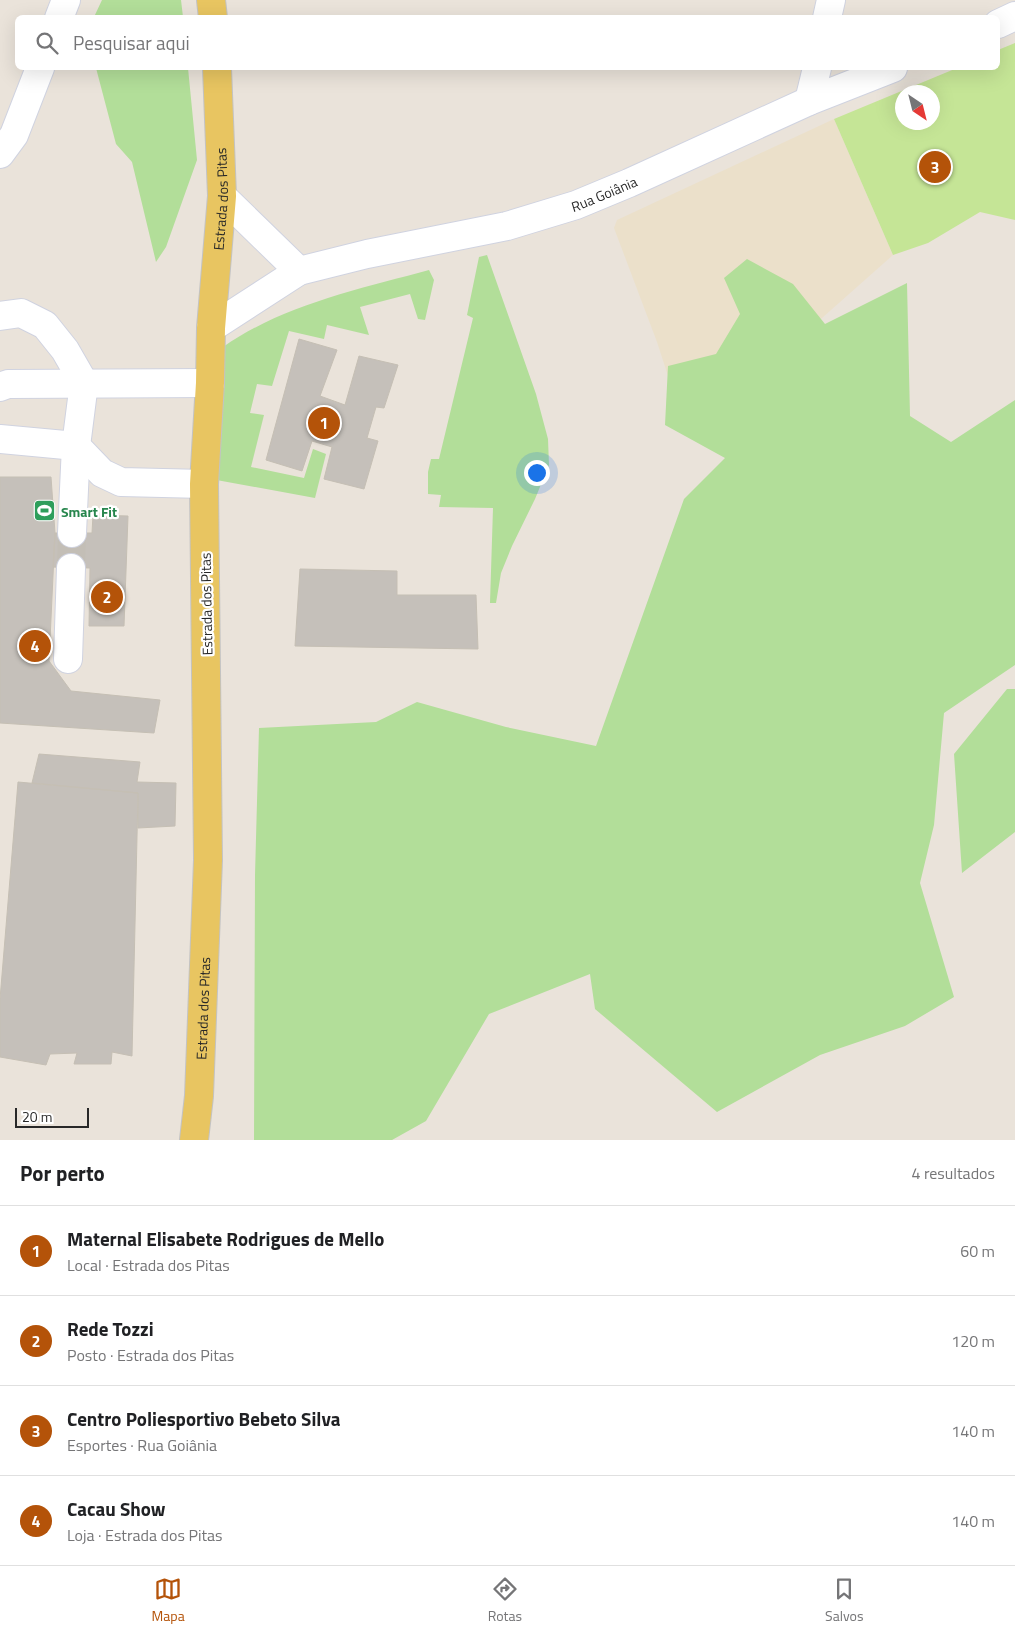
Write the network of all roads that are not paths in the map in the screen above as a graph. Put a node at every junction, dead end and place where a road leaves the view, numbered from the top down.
1 (66, 0) edge
2 (211, 0) edge
3 (831, 0) edge
4 (60, 15) edge
5 (213, 15) edge
6 (828, 15) edge
7 (1015, 16) edge
8 (1000, 23) edge
9 (39, 70) edge
10 (217, 70) edge
11 (817, 70) edge
12 (888, 70) edge
13 (809, 101) junction
14 (5, 140) edge
15 (222, 196) junction
16 (300, 271) junction
17 (0, 316) edge
18 (211, 328) junction
19 (84, 383) junction
20 (210, 383) junction
21 (0, 387) edge
22 (0, 439) edge
23 (76, 446) junction
24 (204, 484) junction
25 (72, 533) tunnel mouth
26 (71, 568) tunnel mouth
27 (68, 659) dead end
28 (194, 1140) edge

1 - 4 street
2 - 5 main road
3 - 6 street
7 - 8 street
9 - 14 street
10 - 15 main road, Estrada dos Pitas
11 - 13 street
12 - 13 street, Rua Goiânia
13 - 16 street, Rua Goiânia
15 - 16 street
15 - 18 main road, Estrada dos Pitas
16 - 18 street, Rua Goiânia
17 - 19 street
18 - 20 main road, Estrada dos Pitas
19 - 20 street
19 - 21 street
19 - 23 street
20 - 24 main road, Estrada dos Pitas
22 - 23 street
23 - 24 street
23 - 25 street
24 - 28 main road, Estrada dos Pitas
26 - 27 street

